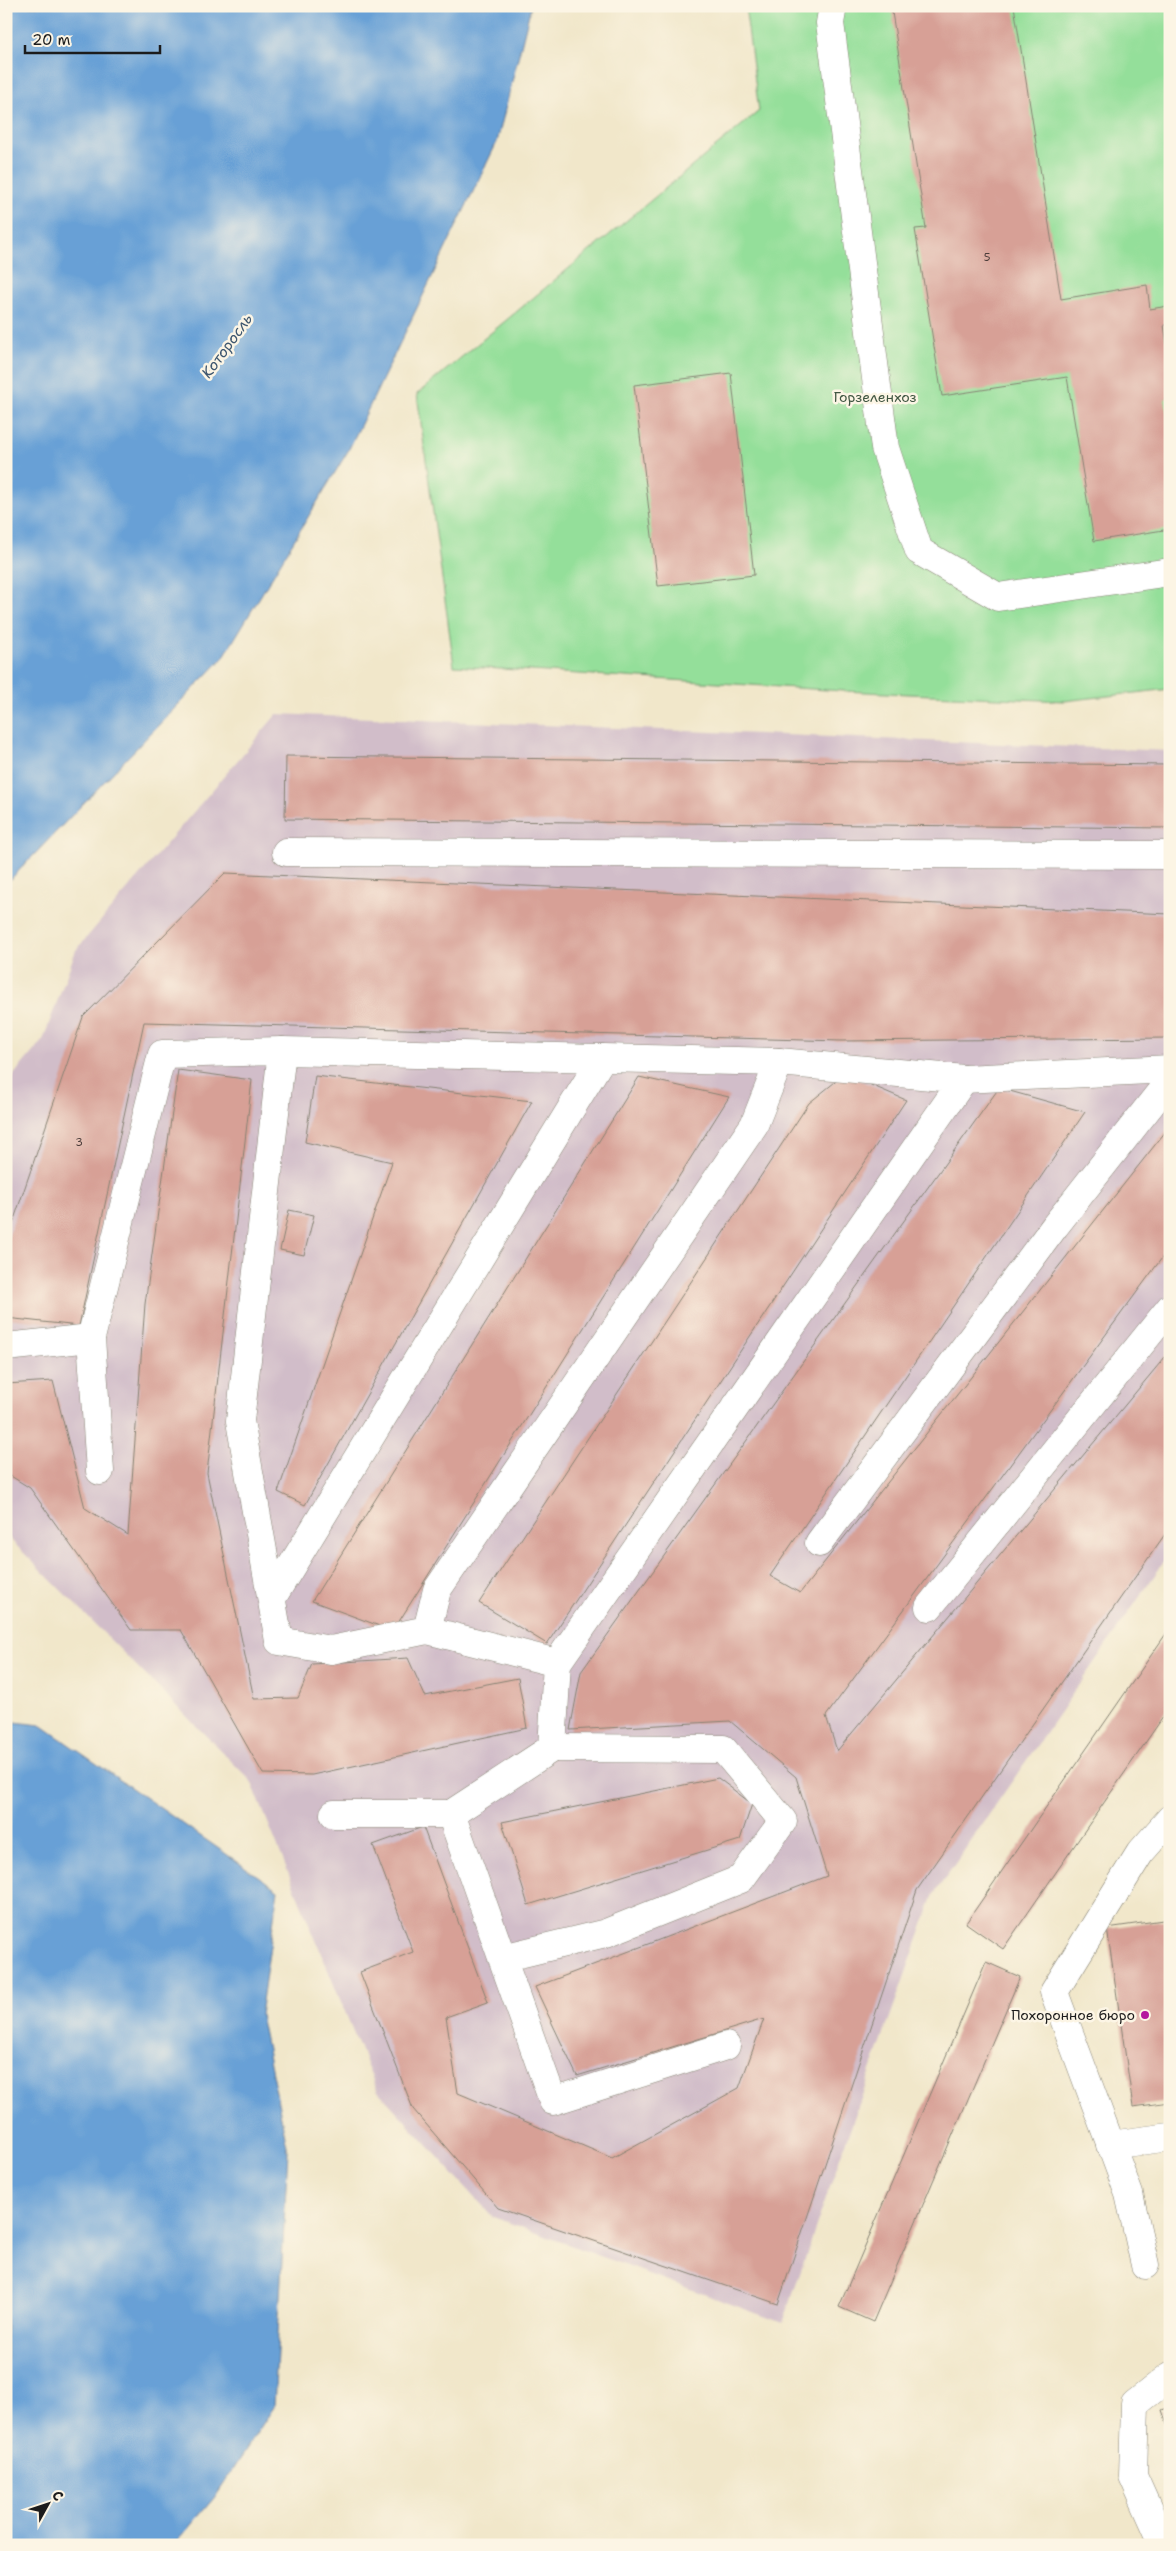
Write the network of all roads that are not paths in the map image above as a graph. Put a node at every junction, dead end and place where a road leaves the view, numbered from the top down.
1 (834, 6) edge
2 (1170, 572) edge
3 (286, 852) dead end
4 (1170, 855) edge
5 (282, 1051) junction
6 (602, 1058) junction
7 (779, 1062) junction
8 (1170, 1069) edge
9 (964, 1079) junction
10 (1170, 1080) edge
11 (1170, 1308) edge
12 (91, 1338) junction
13 (6, 1347) edge
14 (100, 1471) dead end
15 (818, 1543) dead end
16 (272, 1598) junction
17 (929, 1607) dead end
18 (427, 1630) junction
19 (557, 1663) junction
20 (552, 1748) junction
21 (334, 1814) dead end
22 (451, 1814) junction
23 (1170, 1819) edge
24 (503, 1958) junction
25 (726, 2046) dead end
26 (1170, 2137) edge
27 (1110, 2145) junction
28 (1145, 2266) dead end
29 (1170, 2376) edge
30 (1164, 2545) edge

1 - 2 lane
3 - 4 lane
5 - 6 lane
5 - 12 lane
5 - 16 lane
6 - 7 lane
6 - 16 lane
7 - 9 lane
7 - 18 lane
8 - 9 lane
9 - 19 lane
10 - 15 lane
11 - 17 lane
12 - 13 lane
12 - 14 lane
16 - 18 lane
18 - 19 lane
19 - 20 lane
20 - 22 lane
20 - 24 lane
21 - 22 lane
22 - 24 lane
23 - 27 lane
24 - 25 lane
26 - 27 lane
27 - 28 lane
29 - 30 lane

